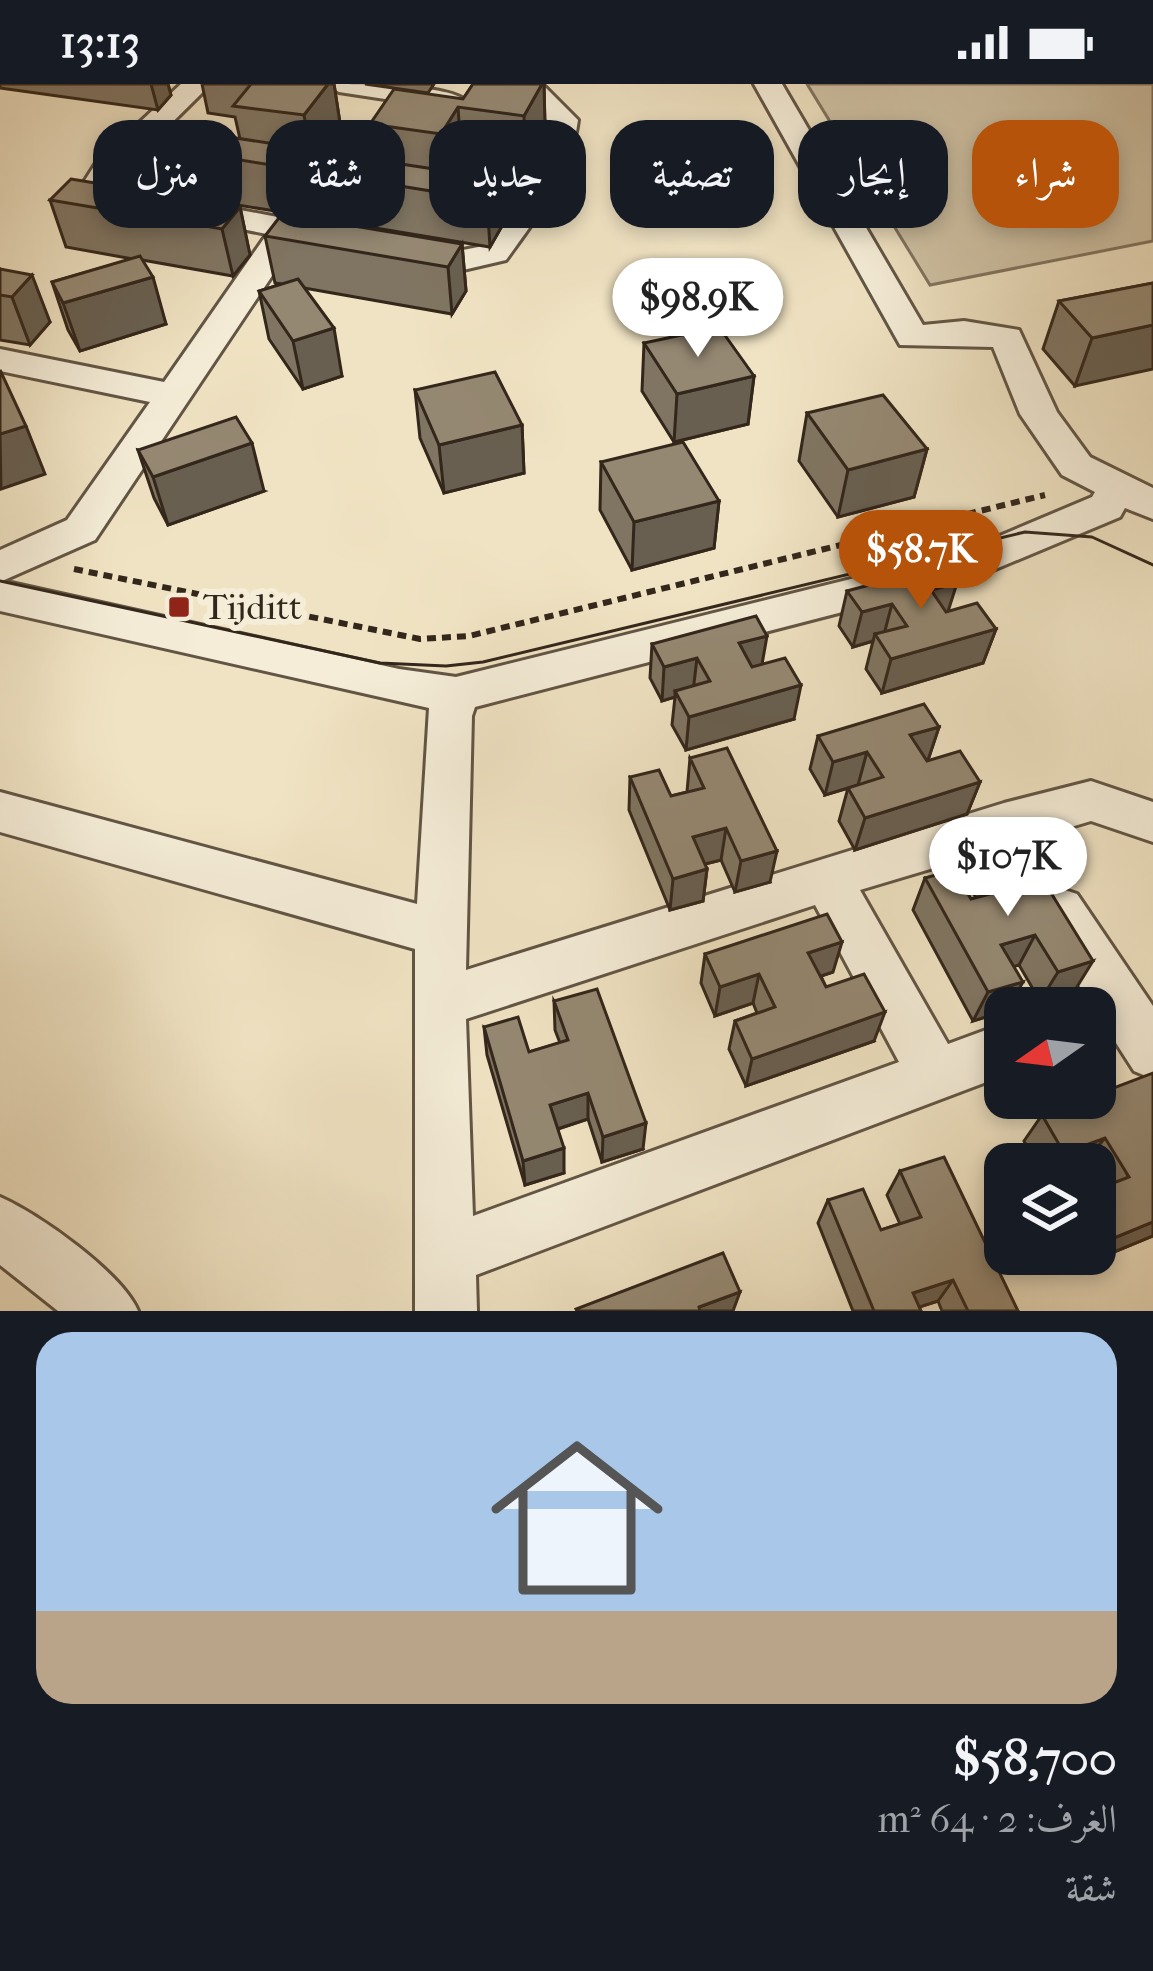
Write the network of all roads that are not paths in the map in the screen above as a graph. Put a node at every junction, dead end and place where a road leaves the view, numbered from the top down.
1 (197, 84) edge
2 (339, 84) edge
3 (768, 84) edge
4 (503, 98) edge
5 (158, 120) edge
6 (242, 157) edge
7 (415, 183) edge
8 (242, 220) edge
9 (287, 229) junction
10 (0, 360) edge
11 (173, 395) junction
12 (1131, 491) edge
13 (1, 564) edge
14 (456, 694) junction
15 (0, 812) edge
16 (1153, 822) edge
17 (1023, 854) junction
18 (827, 879) junction
19 (442, 934) junction
20 (1095, 987) edge
21 (439, 1003) junction
22 (1116, 1018) edge
23 (1153, 1053) edge
24 (984, 1057) edge
25 (935, 1075) junction
26 (0, 1227) edge
27 (447, 1283) edge
28 (106, 1311) edge

1 - 5 street
2 - 4 street
3 - 12 street
4 - 9 street
6 - 7 street
8 - 9 street
9 - 11 street
10 - 11 street
11 - 13 street
12 - 14 street
13 - 14 street
14 - 19 street
15 - 19 street
16 - 17 street
17 - 18 street
17 - 20 street
18 - 21 street
18 - 25 street
19 - 21 street
21 - 27 street
22 - 23 street
24 - 25 street
25 - 27 street
26 - 28 street

